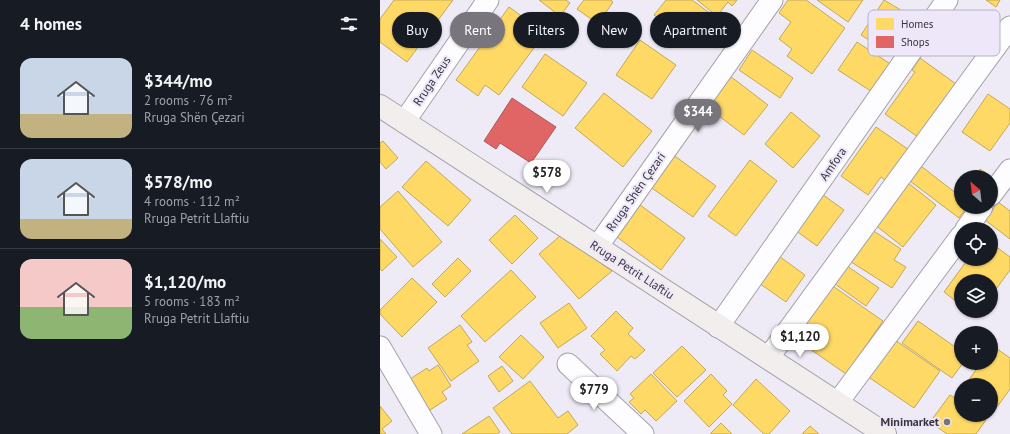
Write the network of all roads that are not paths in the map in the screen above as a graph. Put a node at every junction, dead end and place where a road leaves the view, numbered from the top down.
1 (488, 0) edge
2 (772, 0) edge
3 (947, 0) edge
4 (940, 10) edge
5 (1010, 27) edge
6 (1000, 41) edge
7 (908, 56) edge
8 (989, 56) edge
9 (380, 106) edge
10 (404, 122) junction
11 (1010, 170) edge
12 (998, 186) edge
13 (954, 245) edge
14 (597, 247) junction
15 (718, 327) junction
16 (380, 347) edge
17 (768, 358) junction
18 (568, 364) dead end
19 (838, 402) junction
20 (431, 434) edge
21 (643, 434) edge
22 (885, 434) edge

1 - 10 street, Rruga Zeus
2 - 14 street, Rruga Shën Çezari
3 - 4 street, Amfora
5 - 6 street
7 - 15 street, Amfora
8 - 17 street
9 - 10 main road, Rruga Petrit Llaftiu
10 - 14 main road, Rruga Petrit Llaftiu
11 - 12 street
13 - 19 street
14 - 15 main road, Rruga Petrit Llaftiu
15 - 17 main road, Rruga Petrit Llaftiu
16 - 20 street
17 - 19 main road, Rruga Petrit Llaftiu
18 - 21 street
19 - 22 main road, Rruga Petrit Llaftiu

